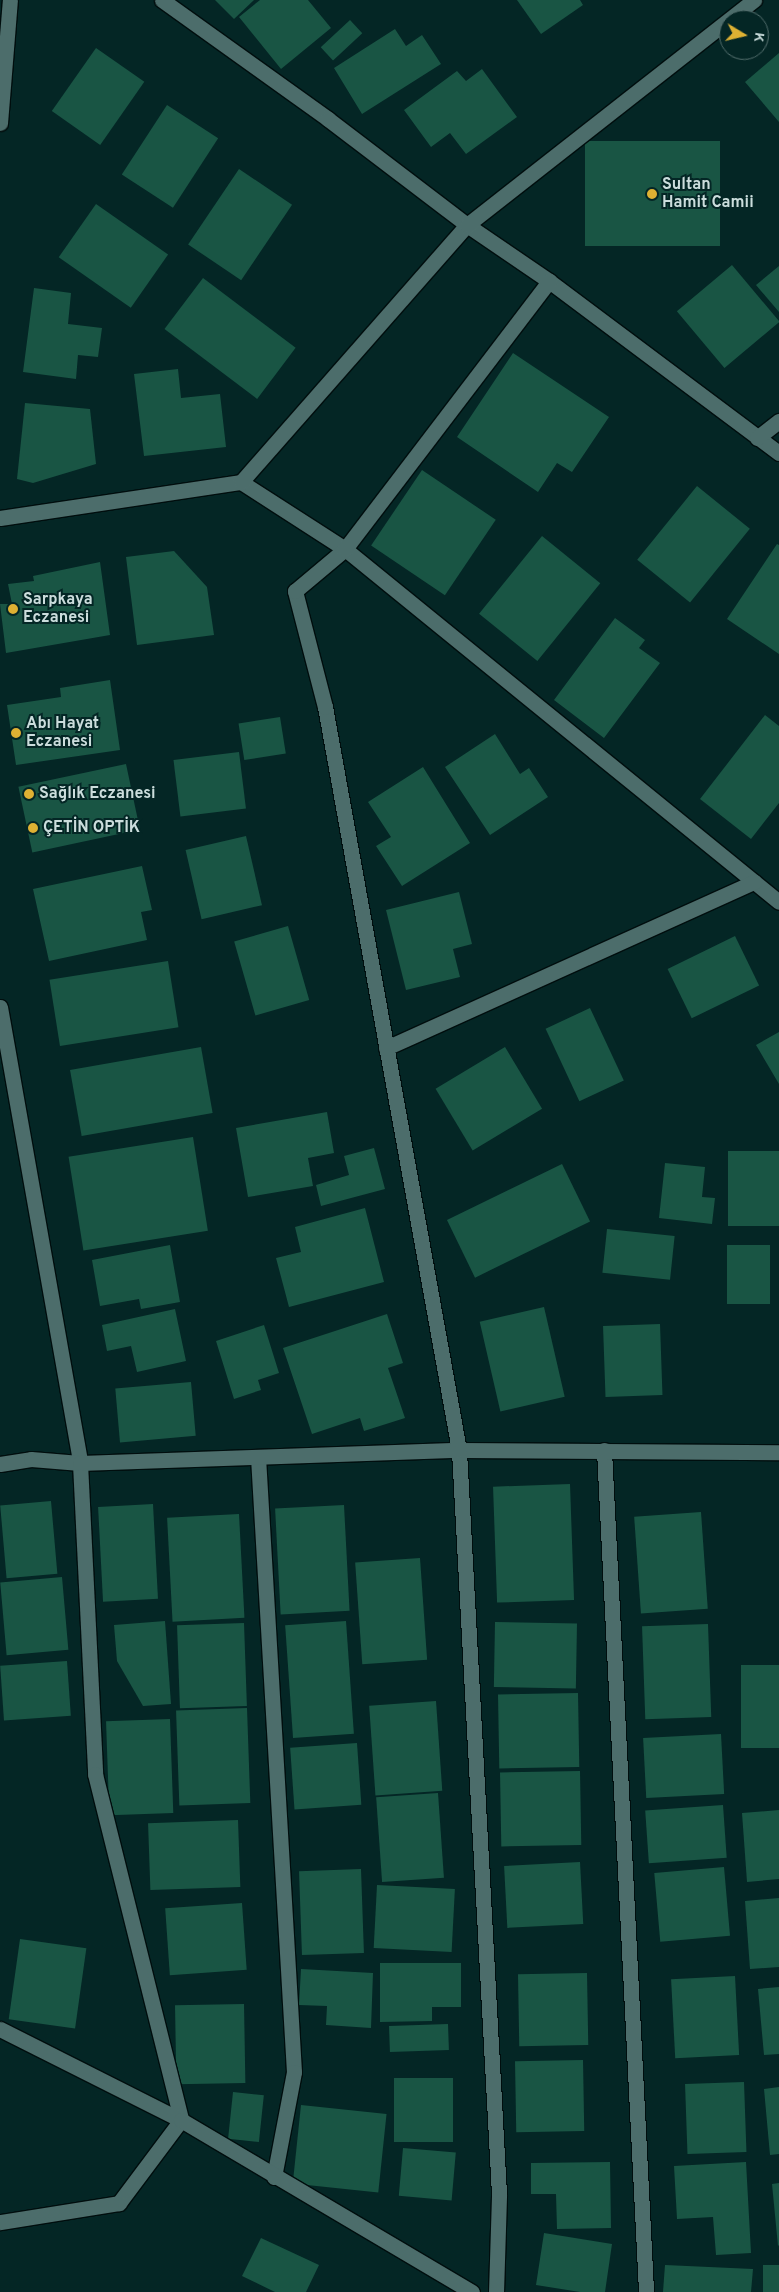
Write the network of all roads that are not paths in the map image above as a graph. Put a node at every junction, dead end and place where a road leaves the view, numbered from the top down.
1 (10, 0) edge
2 (162, 0) edge
3 (754, 0) edge
4 (0, 123) edge
5 (467, 224) junction
6 (549, 281) junction
7 (779, 421) edge
8 (757, 438) junction
9 (779, 454) edge
10 (241, 482) junction
11 (0, 518) edge
12 (346, 549) junction
13 (754, 882) junction
14 (779, 902) edge
15 (0, 1007) edge
16 (386, 1048) junction
17 (459, 1450) junction
18 (604, 1450) junction
19 (779, 1452) edge
20 (258, 1457) junction
21 (80, 1463) junction
22 (0, 1464) edge
23 (0, 2029) edge
24 (181, 2120) junction
25 (274, 2177) junction
26 (0, 2222) edge
27 (472, 2292) edge
28 (496, 2292) edge
29 (646, 2292) edge

1 - 4 street
2 - 5 street
3 - 5 street
5 - 6 street
5 - 10 street
6 - 8 street
6 - 12 street
7 - 8 street
8 - 9 street
10 - 11 street
10 - 12 street
12 - 13 street
12 - 16 street
13 - 14 street
13 - 16 street
15 - 21 street
16 - 17 street
17 - 18 street
17 - 20 street
17 - 28 street
18 - 19 street
18 - 29 street
20 - 21 street
20 - 25 street
21 - 22 street
21 - 24 street
23 - 24 street
24 - 25 street
24 - 26 street
25 - 27 street

